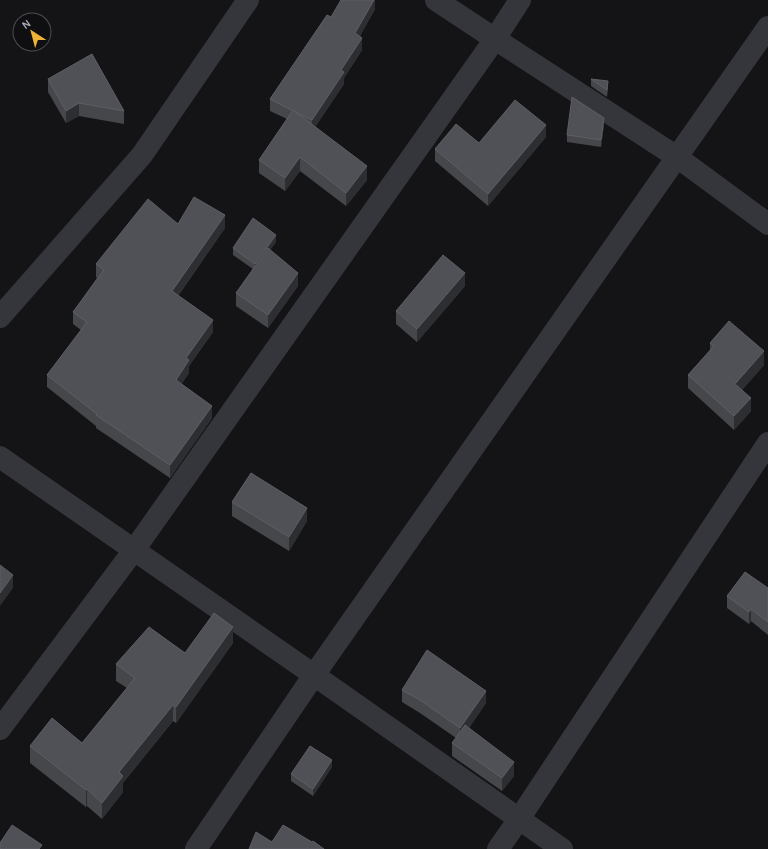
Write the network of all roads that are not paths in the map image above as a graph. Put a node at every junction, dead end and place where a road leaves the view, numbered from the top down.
1 (248, 0) edge
2 (436, 0) edge
3 (520, 0) edge
4 (768, 27) edge
5 (494, 39) junction
6 (677, 157) junction
7 (768, 224) edge
8 (0, 317) edge
9 (768, 443) edge
10 (0, 456) edge
11 (134, 550) junction
12 (314, 675) junction
13 (0, 729) edge
14 (519, 819) junction
15 (196, 849) edge
16 (498, 849) edge
17 (562, 849) edge

1 - 8 street
2 - 5 street
3 - 5 street
4 - 6 street
5 - 6 street
5 - 11 street
6 - 7 street
6 - 12 street
9 - 14 street
10 - 11 street
11 - 12 street
11 - 13 street
12 - 14 street
12 - 15 street
14 - 16 street
14 - 17 street

